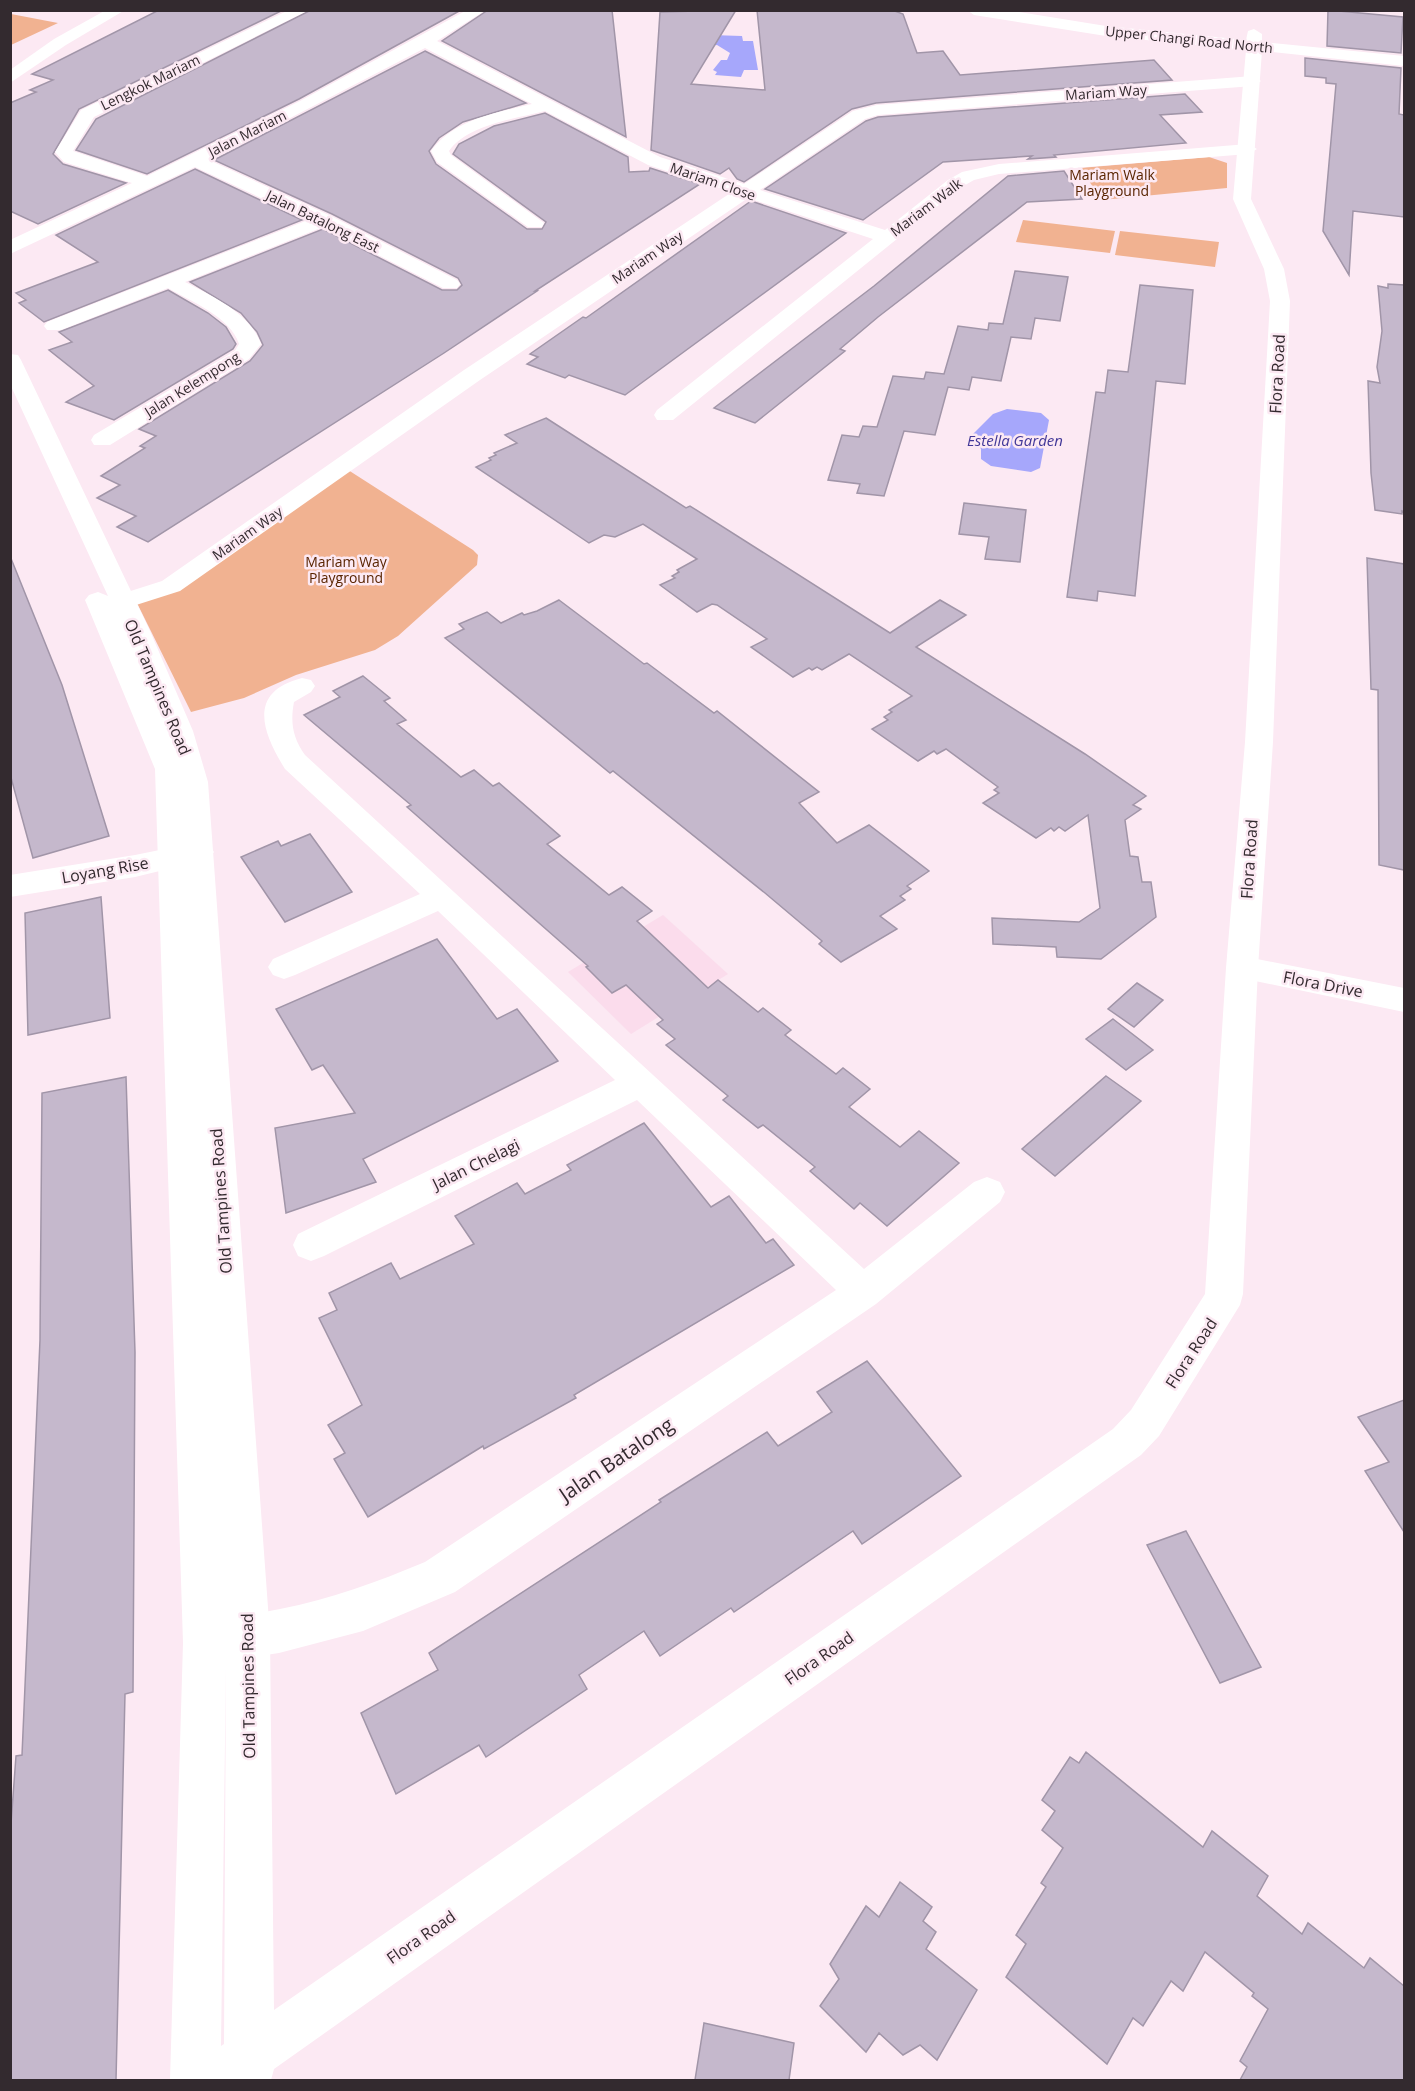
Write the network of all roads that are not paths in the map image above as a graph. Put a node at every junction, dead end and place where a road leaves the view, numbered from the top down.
1 (103, 10) edge
2 (118, 10) edge
3 (302, 10) edge
4 (479, 10) edge
5 (974, 10) edge
6 (1030, 10) edge
7 (1253, 40) junction
8 (426, 42) junction
9 (1404, 50) edge
10 (1404, 61) edge
11 (10, 68) edge
12 (10, 78) edge
13 (1253, 81) junction
14 (547, 105) junction
15 (1248, 149) junction
16 (195, 160) junction
17 (147, 182) junction
18 (744, 192) junction
19 (324, 220) junction
20 (536, 224) dead end
21 (887, 237) junction
22 (10, 248) edge
23 (169, 281) junction
24 (450, 284) dead end
25 (54, 326) dead end
26 (10, 360) edge
27 (10, 407) edge
28 (665, 416) dead end
29 (102, 440) dead end
30 (112, 605) junction
31 (302, 686) dead end
32 (186, 855) junction
33 (10, 886) edge
34 (442, 897) junction
35 (284, 967) dead end
36 (1242, 968) junction
37 (1404, 1000) edge
38 (640, 1083) junction
39 (987, 1192) dead end
40 (311, 1245) dead end
41 (863, 1292) junction
42 (226, 1639) junction
43 (238, 2073) edge
44 (195, 2080) edge

1 - 11 street
2 - 12 street
3 - 17 street, Lengkok Mariam
4 - 8 street, Jalan Mariam
5 - 7 street, Upper Changi Road North
6 - 7 street, Upper Changi Road North
7 - 9 street, Upper Changi Road North
7 - 10 street, Upper Changi Road North
7 - 13 street
8 - 14 street, Mariam Close
8 - 16 street, Jalan Mariam
13 - 15 street
13 - 18 street, Mariam Way
14 - 18 street, Mariam Close
14 - 20 street
15 - 21 street, Mariam Walk
15 - 36 street, Flora Road
16 - 17 street, Jalan Mariam
16 - 19 street, Jalan Batalong East
17 - 22 street, Jalan Mariam
18 - 21 street, Mariam Close
18 - 30 street, Mariam Way
19 - 23 street
19 - 24 street, Jalan Batalong East
21 - 28 street, Mariam Walk
23 - 25 street
23 - 29 street, Jalan Kelempong
26 - 30 street, Old Tampines Road
27 - 30 street, Old Tampines Road
30 - 32 street, Old Tampines Road
31 - 34 street
32 - 33 street, Loyang Rise
32 - 42 street, Old Tampines Road
34 - 35 street
34 - 38 street
36 - 37 street, Flora Drive
36 - 43 street, Flora Road
38 - 40 street, Jalan Chelagi
38 - 41 street
39 - 41 street, Jalan Batalong
41 - 42 street, Jalan Batalong
42 - 43 street, Old Tampines Road
42 - 44 street, Old Tampines Road

